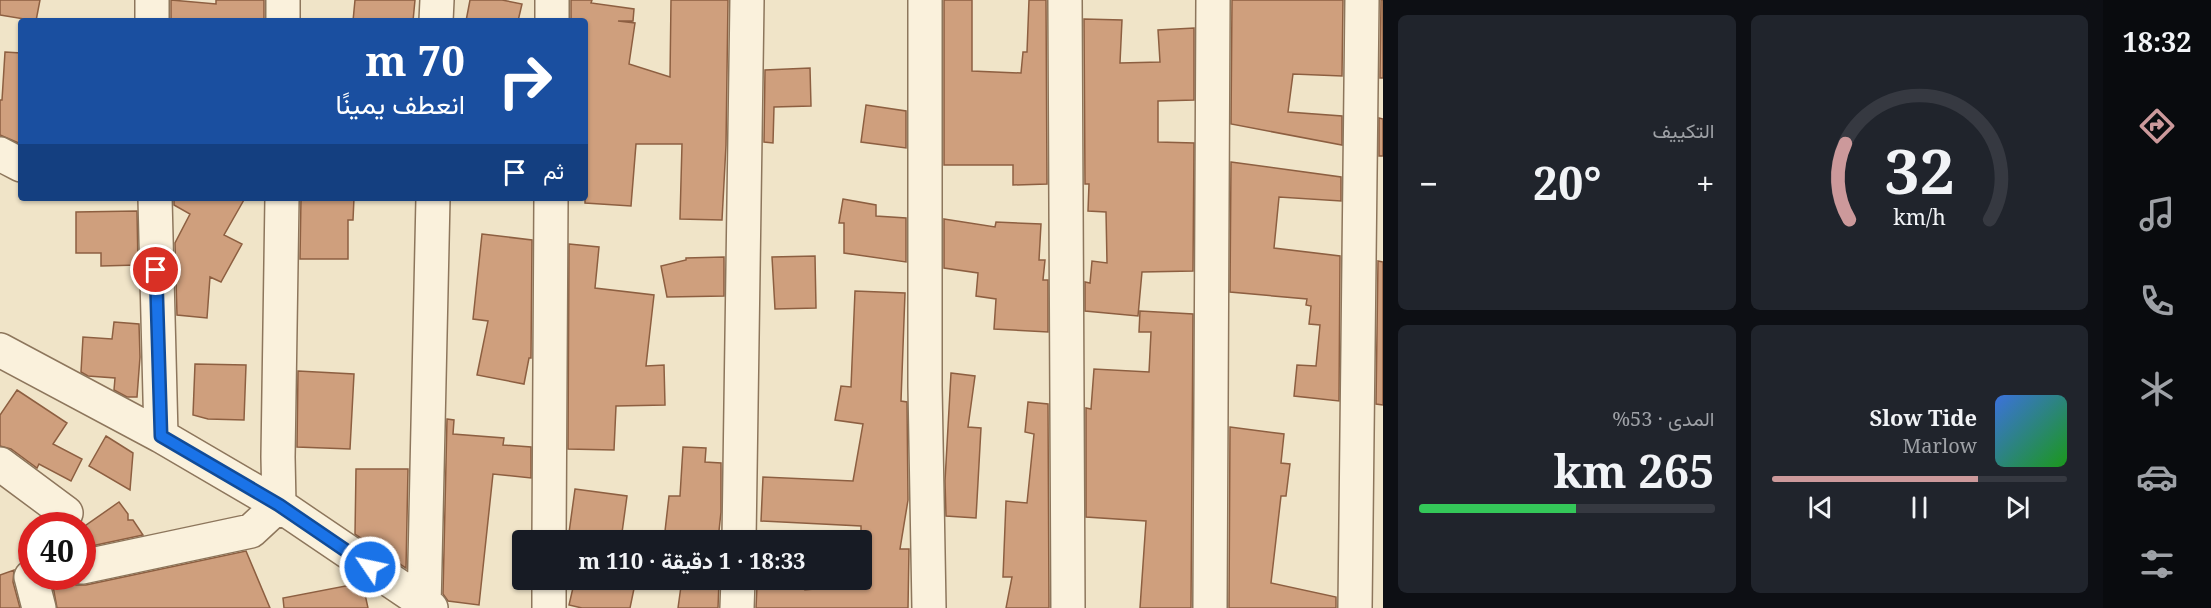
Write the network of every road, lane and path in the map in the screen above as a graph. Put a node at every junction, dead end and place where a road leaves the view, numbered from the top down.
1 (152, 0) edge
2 (283, 0) edge
3 (437, 0) edge
4 (552, 0) edge
5 (747, 0) edge
6 (926, 0) edge
7 (1065, 0) edge
8 (1213, 0) edge
9 (1362, 0) edge
10 (152, 18) edge
11 (283, 18) edge
12 (436, 18) edge
13 (552, 18) edge
14 (1372, 77) edge
15 (0, 154) edge
16 (18, 163) edge
17 (154, 201) edge
18 (282, 201) edge
19 (433, 201) edge
20 (551, 201) edge
21 (1371, 239) edge
22 (4, 361) edge
23 (1370, 401) edge
24 (161, 436) junction
25 (0, 464) edge
26 (279, 505) junction
27 (65, 512) edge
28 (1369, 514) edge
29 (549, 530) edge
30 (739, 530) edge
31 (96, 564) edge
32 (35, 590) edge
33 (549, 590) edge
34 (738, 590) edge
35 (426, 607) edge
36 (39, 608) edge
37 (549, 608) edge
38 (737, 608) edge
39 (929, 608) edge
40 (1068, 608) edge
41 (1210, 608) edge
42 (1355, 608) edge

1 - 10 street
2 - 11 street
3 - 12 street
4 - 13 street
5 - 30 street
6 - 39 street
7 - 40 street
8 - 41 street
9 - 14 street
14 - 21 street
15 - 16 street
17 - 24 street
18 - 26 street
19 - 35 street
20 - 29 street
21 - 23 street
22 - 24 street
23 - 28 street
24 - 26 street
25 - 27 street
26 - 31 street
26 - 35 street
28 - 42 street
32 - 36 street
33 - 37 street
34 - 38 street

